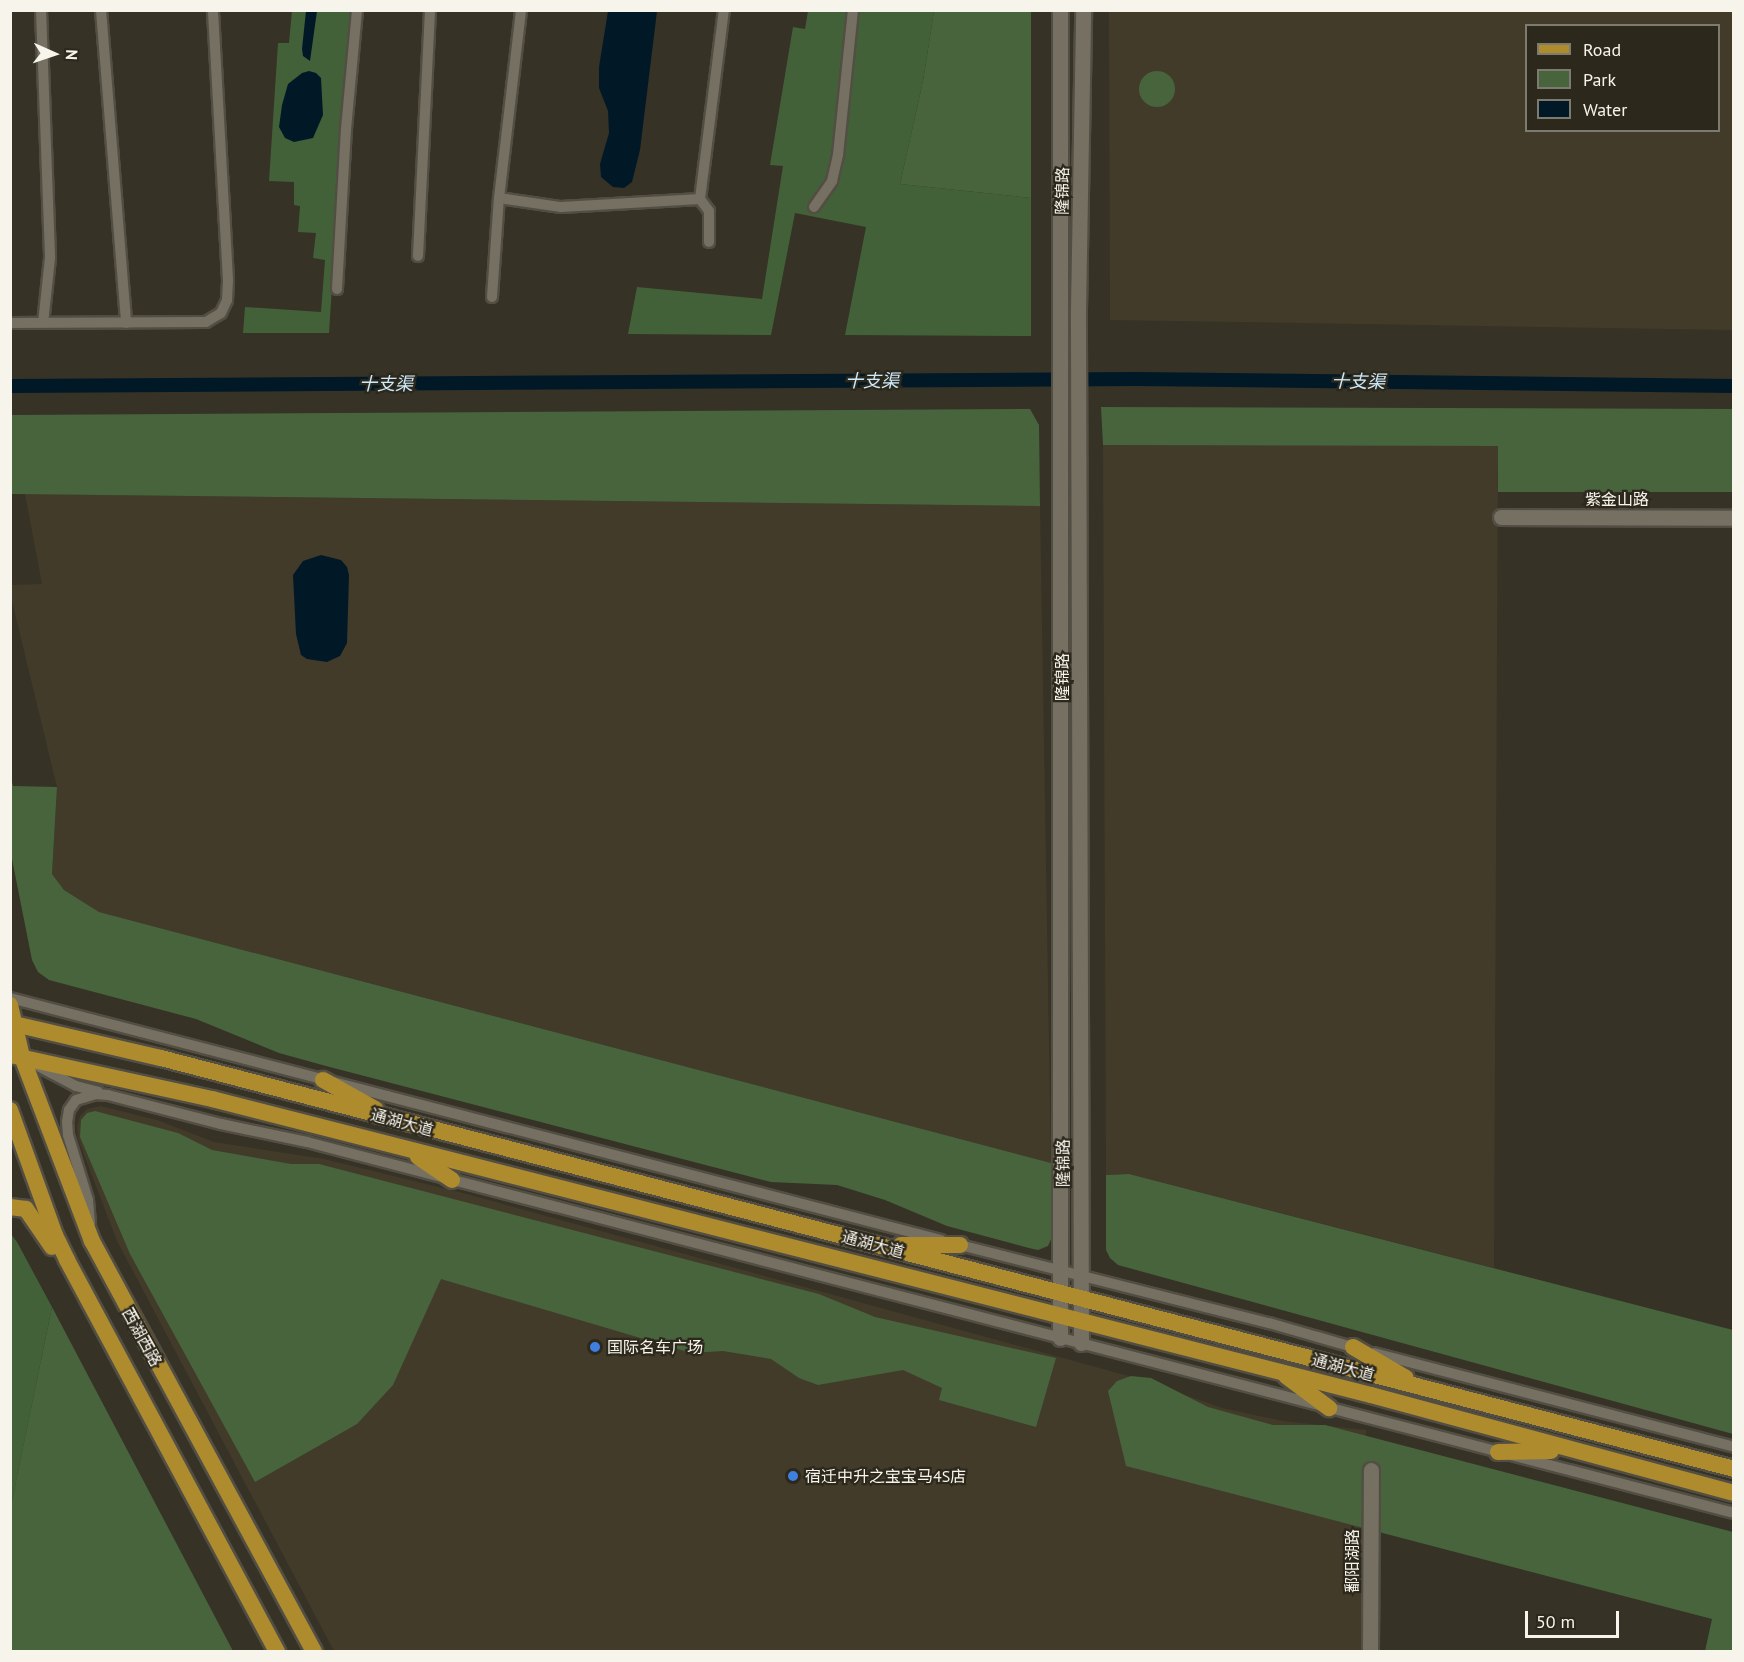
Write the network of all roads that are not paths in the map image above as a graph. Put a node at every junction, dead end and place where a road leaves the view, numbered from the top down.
1 (41, 10) edge
2 (100, 10) edge
3 (213, 10) edge
4 (357, 10) edge
5 (430, 10) edge
6 (521, 10) edge
7 (724, 10) edge
8 (853, 10) edge
9 (1060, 10) edge
10 (1083, 10) edge
11 (499, 198) junction
12 (700, 199) junction
13 (814, 207) dead end
14 (709, 242) dead end
15 (418, 256) dead end
16 (337, 289) dead end
17 (492, 297) dead end
18 (126, 322) junction
19 (10, 323) edge
20 (43, 323) junction
21 (1501, 517) dead end
22 (1734, 518) edge
23 (10, 998) edge
24 (10, 1005) edge
25 (13, 1023) edge
26 (14, 1061) edge
27 (323, 1080) junction
28 (108, 1095) junction
29 (10, 1110) edge
30 (394, 1120) junction
31 (408, 1149) junction
32 (452, 1180) junction
33 (10, 1207) edge
34 (92, 1241) junction
35 (875, 1244) junction
36 (960, 1245) junction
37 (1060, 1271) junction
38 (74, 1273) junction
39 (1082, 1277) junction
40 (1060, 1292) junction
41 (1082, 1298) junction
42 (1060, 1317) junction
43 (1082, 1322) junction
44 (1060, 1338) junction
45 (1081, 1343) junction
46 (1353, 1347) junction
47 (1281, 1372) junction
48 (1425, 1389) junction
49 (1329, 1408) junction
50 (1734, 1447) edge
51 (1569, 1450) junction
52 (1498, 1452) junction
53 (1734, 1459) edge
54 (1700, 1461) junction
55 (1734, 1469) edge
56 (1734, 1493) edge
57 (1734, 1513) edge
58 (277, 1652) edge
59 (314, 1652) edge
60 (1370, 1652) edge
61 (1378, 1652) edge

1 - 20 street
2 - 18 street
3 - 18 street
4 - 16 street
5 - 15 street
6 - 11 street
7 - 12 street
8 - 13 street
9 - 37 main road, 隆锦路
10 - 39 main road, 隆锦路
11 - 12 street
11 - 17 street
12 - 14 street
18 - 20 street
19 - 20 street
21 - 22 main road, 紫金山路
23 - 27 street
24 - 25 main road, 西湖西路
25 - 26 main road, 西湖西路
25 - 30 main road, 通湖大道
26 - 28 street
26 - 31 main road, 通湖大道
26 - 34 main road, 西湖西路
27 - 30 main road
27 - 36 street
28 - 32 street
28 - 34 street
29 - 38 main road, 西湖西路
30 - 35 main road, 通湖大道
31 - 32 main road
31 - 42 main road, 通湖大道
32 - 44 street
33 - 38 main road
34 - 59 main road, 西湖西路
35 - 36 main road
35 - 40 main road, 通湖大道
36 - 37 street
37 - 39 street
37 - 40 main road, 隆锦路
38 - 58 main road, 西湖西路
39 - 41 main road, 隆锦路
39 - 46 street
40 - 41 main road, 通湖大道
40 - 42 main road, 隆锦路
41 - 43 main road, 隆锦路
41 - 48 main road, 通湖大道
42 - 43 main road, 通湖大道
42 - 44 main road, 隆锦路
43 - 45 main road, 隆锦路
43 - 47 main road, 通湖大道
44 - 45 street
45 - 49 street
46 - 48 main road
46 - 50 street
47 - 49 main road
47 - 51 main road, 通湖大道
48 - 54 main road, 通湖大道
49 - 52 street
51 - 52 main road
51 - 56 main road, 通湖大道
52 - 57 street
53 - 54 main road
54 - 55 main road, 通湖大道
60 - 61 main road, 鄱阳湖路

